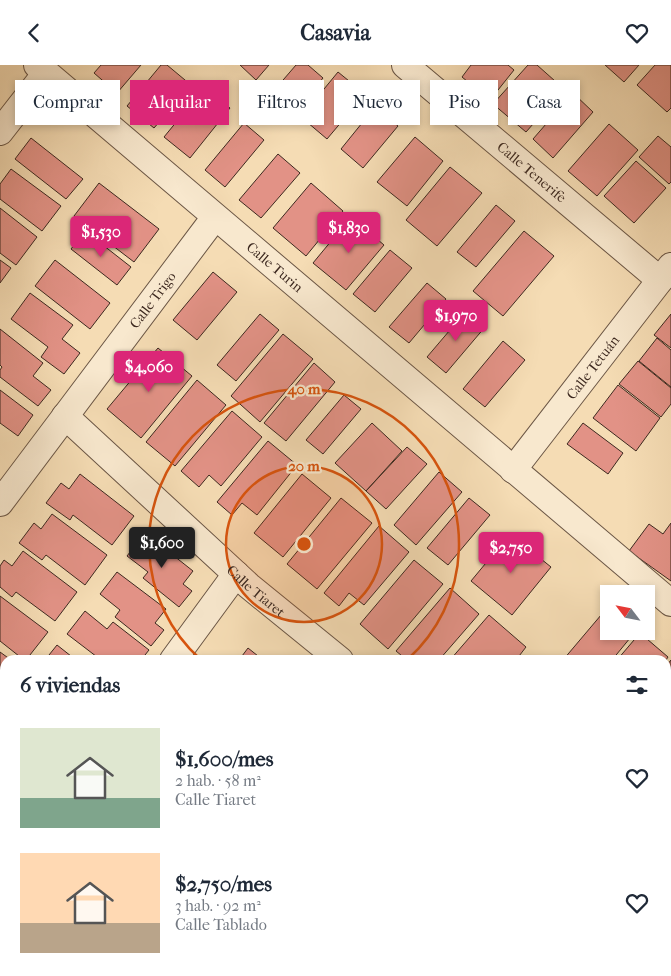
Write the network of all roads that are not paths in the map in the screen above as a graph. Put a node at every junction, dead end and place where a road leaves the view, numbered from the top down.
1 (405, 65) edge
2 (41, 69) edge
3 (0, 132) edge
4 (215, 217) junction
5 (665, 273) edge
6 (65, 416) junction
7 (514, 470) junction
8 (0, 503) edge
9 (236, 574) junction
10 (671, 603) edge
11 (177, 655) edge
12 (334, 655) edge

1 - 5 street, Calle Tenerife
2 - 3 street
2 - 4 street, Calle Turin
4 - 6 street, Calle Trigo
4 - 7 street, Calle Turin
5 - 7 street, Calle Tetuán
6 - 8 street, Calle Trigo
6 - 9 street, Calle Tiaret
7 - 10 street, Calle Turin
9 - 11 street
9 - 12 street, Calle Tiaret

